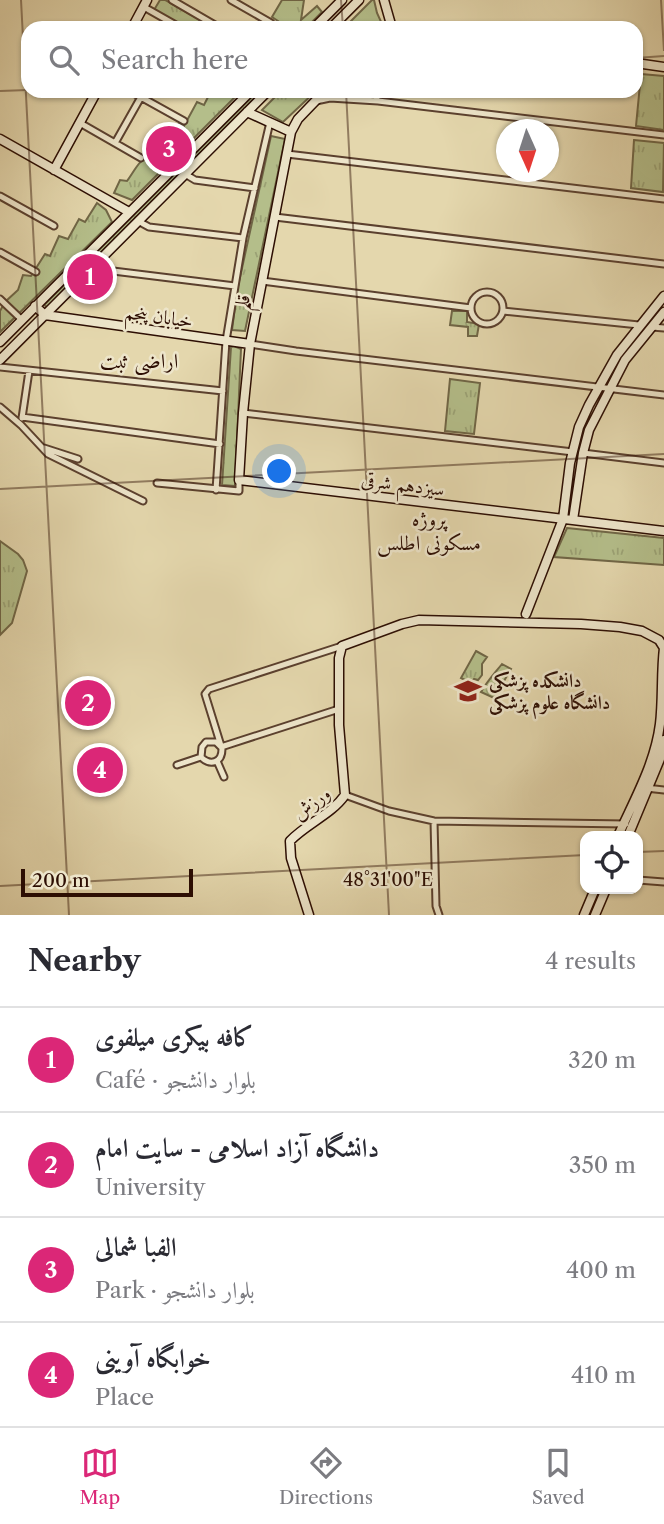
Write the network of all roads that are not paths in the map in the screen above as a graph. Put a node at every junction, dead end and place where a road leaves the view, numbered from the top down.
1 (172, 0) edge
2 (342, 0) edge
3 (359, 0) edge
4 (384, 0) edge
5 (233, 1) edge
6 (145, 4) edge
7 (136, 21) edge
8 (170, 21) edge
9 (208, 21) edge
10 (268, 21) edge
11 (321, 21) edge
12 (338, 21) edge
13 (390, 21) edge
14 (643, 64) edge
15 (664, 67) edge
16 (93, 98) edge
17 (140, 98) edge
18 (143, 98) edge
19 (244, 98) edge
20 (261, 98) edge
21 (319, 98) edge
22 (376, 98) edge
23 (378, 101) junction
24 (315, 102) junction
25 (247, 112) junction
26 (184, 121) dead end
27 (80, 122) junction
28 (270, 122) junction
29 (291, 132) junction
30 (664, 135) edge
31 (0, 139) edge
32 (115, 143) junction
33 (287, 155) junction
34 (141, 158) dead end
35 (54, 170) junction
36 (185, 174) junction
37 (255, 188) junction
38 (0, 196) edge
39 (664, 200) edge
40 (129, 212) junction
41 (275, 217) junction
42 (138, 221) junction
43 (54, 226) dead end
44 (243, 239) junction
45 (0, 253) edge
46 (96, 263) junction
47 (664, 264) edge
48 (36, 272) dead end
49 (262, 281) junction
50 (235, 286) junction
51 (664, 296) edge
52 (0, 299) edge
53 (35, 306) junction
54 (471, 308) junction
55 (503, 312) junction
56 (664, 312) edge
57 (45, 315) junction
58 (22, 320) junction
59 (639, 325) junction
60 (652, 327) junction
61 (664, 328) edge
62 (226, 341) junction
63 (0, 342) edge
64 (250, 344) junction
65 (0, 360) edge
66 (0, 367) edge
67 (29, 371) junction
68 (600, 387) junction
69 (611, 389) junction
70 (223, 391) junction
71 (664, 395) edge
72 (0, 407) edge
73 (243, 413) junction
74 (22, 417) junction
75 (21, 425) junction
76 (220, 444) junction
77 (41, 447) junction
78 (573, 452) junction
79 (583, 453) junction
80 (78, 459) dead end
81 (664, 463) edge
82 (239, 480) junction
83 (157, 483) dead end
84 (216, 490) junction
85 (144, 501) dead end
86 (563, 519) junction
87 (573, 520) junction
88 (664, 531) edge
89 (526, 614) dead end
90 (342, 646) junction
91 (664, 648) edge
92 (339, 709) junction
93 (664, 740) edge
94 (221, 747) junction
95 (201, 757) junction
96 (217, 761) junction
97 (177, 765) dead end
98 (223, 777) dead end
99 (644, 788) junction
100 (664, 790) edge
101 (345, 795) junction
102 (434, 821) junction
103 (628, 824) junction
104 (622, 831) edge
105 (628, 831) edge
106 (643, 880) edge
107 (664, 882) edge
108 (593, 894) edge
109 (604, 894) edge
110 (309, 915) edge
111 (439, 915) edge
112 (584, 915) edge
113 (595, 915) edge

1 - 9 street
2 - 11 street
3 - 12 street
4 - 13 street
5 - 10 street
6 - 7 street
6 - 8 street
14 - 15 street
16 - 27 street
17 - 32 street
18 - 26 street
19 - 40 street
20 - 25 street
21 - 24 street
22 - 23 street
23 - 24 street
23 - 30 street
24 - 29 street
25 - 28 street
25 - 36 street
27 - 32 street
27 - 35 street
28 - 29 street
28 - 37 street
29 - 33 street, قلم
31 - 35 street
32 - 34 street
33 - 39 street
33 - 41 street, قلم
35 - 40 street
36 - 37 street
36 - 42 street
37 - 44 street
38 - 43 street
40 - 53 street
41 - 47 street
41 - 49 street, قلم
42 - 44 street
42 - 46 street
44 - 50 street
45 - 48 street
46 - 50 street
46 - 57 street
49 - 54 street
49 - 64 street, قلم
50 - 62 street
51 - 59 street
52 - 58 street
53 - 57 street
53 - 58 street
54 - 55 street
54 - 55 street
55 - 59 street
56 - 60 street
57 - 62 street, خیابان پنجم
57 - 65 street
58 - 63 street
59 - 68 street
60 - 61 street
60 - 69 street
62 - 64 street, خیابان پنجم
62 - 70 street
64 - 68 street
64 - 73 street, قلم
66 - 67 street
67 - 70 street
67 - 74 street
68 - 69 street
68 - 78 street
69 - 71 street
69 - 79 street
70 - 76 street
72 - 75 street
73 - 78 street
73 - 82 street, قلم
74 - 75 street
74 - 76 street
75 - 77 street
76 - 84 street
77 - 80 street
77 - 85 street
78 - 86 street
79 - 81 street
79 - 87 street
82 - 84 street
82 - 86 street, سیزدهم شرقی
83 - 84 street
86 - 87 street, سیزدهم شرقی
86 - 89 street
87 - 88 street, سیزدهم شرقی
90 - 91 street
90 - 92 street
90 - 94 street
91 - 99 street
92 - 94 street
92 - 101 street
93 - 99 street
94 - 95 street
94 - 96 street
95 - 96 street
95 - 97 street
96 - 98 street
99 - 100 street
99 - 103 street
101 - 102 street
101 - 110 street, ورزش
102 - 103 street
102 - 111 street
103 - 104 street
103 - 105 street
106 - 107 street
108 - 112 street
109 - 113 street

